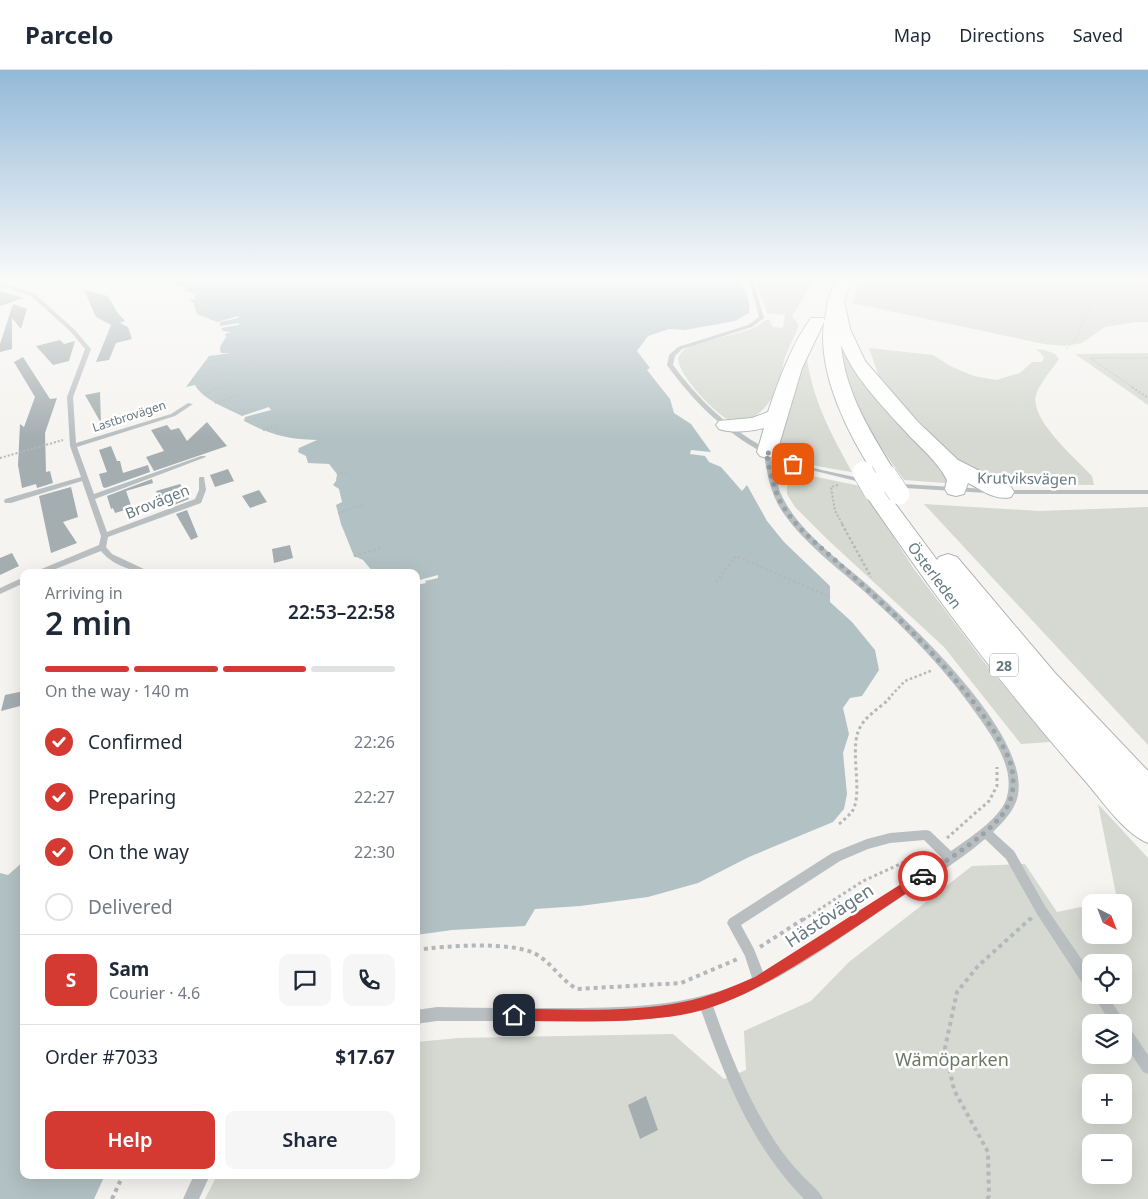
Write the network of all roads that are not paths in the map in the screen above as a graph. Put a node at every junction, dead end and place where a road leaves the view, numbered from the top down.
1 (74, 333) edge
2 (729, 333) edge
3 (810, 333) edge
4 (816, 333) edge
5 (831, 333) edge
6 (844, 333) edge
7 (190, 404) dead end
8 (775, 416) junction
9 (726, 425) junction
10 (74, 446) junction
11 (766, 452) junction
12 (203, 457) dead end
13 (793, 464) junction
14 (950, 465) junction
15 (84, 478) junction
16 (202, 478) dead end
17 (881, 483) junction
18 (775, 485) junction
19 (956, 489) junction
20 (1003, 492) junction
21 (1148, 492) edge
22 (91, 498) junction
23 (8, 501) dead end
24 (105, 536) junction
25 (102, 547) junction
26 (49, 569) edge
27 (137, 569) edge
28 (20, 582) edge
29 (0, 591) edge
30 (1148, 794) edge
31 (1148, 827) edge
32 (985, 832) junction
33 (950, 858) junction
34 (1082, 971) edge
35 (759, 981) junction
36 (705, 1003) junction
37 (420, 1016) edge
38 (1132, 1044) edge
39 (1148, 1067) edge
40 (200, 1179) edge
41 (190, 1199) edge
42 (815, 1199) edge

1 - 10 street
2 - 9 street, Krutviksvägen
3 - 8 highway
4 - 17 highway, Österleden / 28
5 - 17 highway, Österleden / 28
6 - 14 highway
7 - 10 street, Lastbrovägen
8 - 9 highway
8 - 11 highway
9 - 11 street, Krutviksvägen
10 - 15 street
11 - 13 street, Krutviksvägen
11 - 18 street, Hästövägen
12 - 22 street, Brovägen
13 - 17 street, Krutviksvägen
13 - 18 street
14 - 19 highway
14 - 20 highway
15 - 22 street
15 - 23 street
16 - 24 street, Brovägen
17 - 19 street, Krutviksvägen
17 - 30 highway, Österleden / 28
17 - 31 highway, Österleden / 28
18 - 32 street, Hästövägen
19 - 20 street, Krutviksvägen
20 - 21 street, Krutviksvägen
22 - 24 street
24 - 25 street
25 - 26 street
25 - 27 street
28 - 29 street
32 - 33 street, Hästövägen
32 - 34 lane
33 - 35 street, Hästövägen
33 - 35 street
35 - 36 street, Hästövägen
36 - 37 street, Hästövägen
36 - 42 street
38 - 39 street
40 - 41 street

